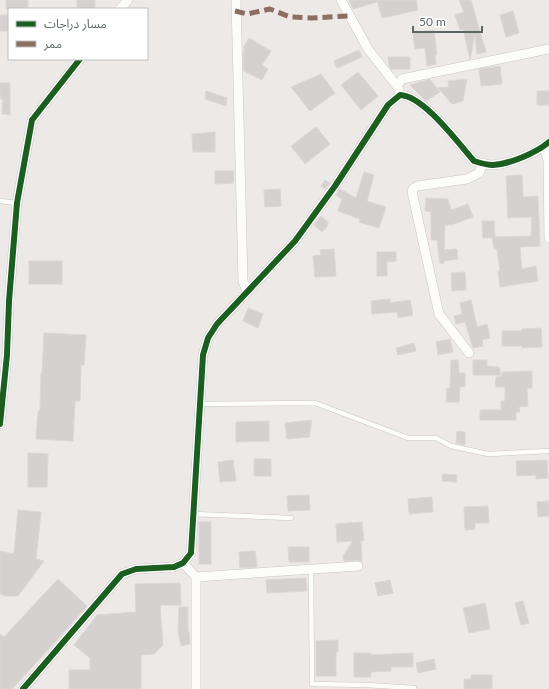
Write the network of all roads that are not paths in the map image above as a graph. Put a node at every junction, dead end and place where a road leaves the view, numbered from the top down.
1 (128, 0) edge
2 (236, 0) edge
3 (341, 0) edge
4 (121, 8) edge
5 (549, 49) edge
6 (79, 60) edge
7 (397, 86) junction
8 (400, 95) junction
9 (546, 145) edge
10 (483, 163) junction
11 (0, 201) edge
12 (17, 203) junction
13 (549, 238) edge
14 (247, 291) junction
15 (469, 354) dead end
16 (200, 404) junction
17 (0, 424) edge
18 (549, 451) edge
19 (193, 514) junction
20 (291, 518) dead end
21 (183, 563) junction
22 (358, 566) dead end
23 (311, 569) junction
24 (196, 577) junction
25 (312, 686) edge
26 (414, 688) edge
27 (23, 689) edge
28 (196, 689) edge

1 - 4 street
2 - 14 street
3 - 7 street
5 - 7 street
6 - 12 street
7 - 8 street
8 - 10 street
8 - 14 street
9 - 10 street
9 - 13 street
10 - 15 street
11 - 12 lane
12 - 17 street
14 - 16 street
16 - 18 lane
16 - 19 street
19 - 20 lane
19 - 21 street
21 - 24 street
21 - 27 street
22 - 23 street
23 - 24 street
23 - 25 lane
24 - 28 street
25 - 26 lane

